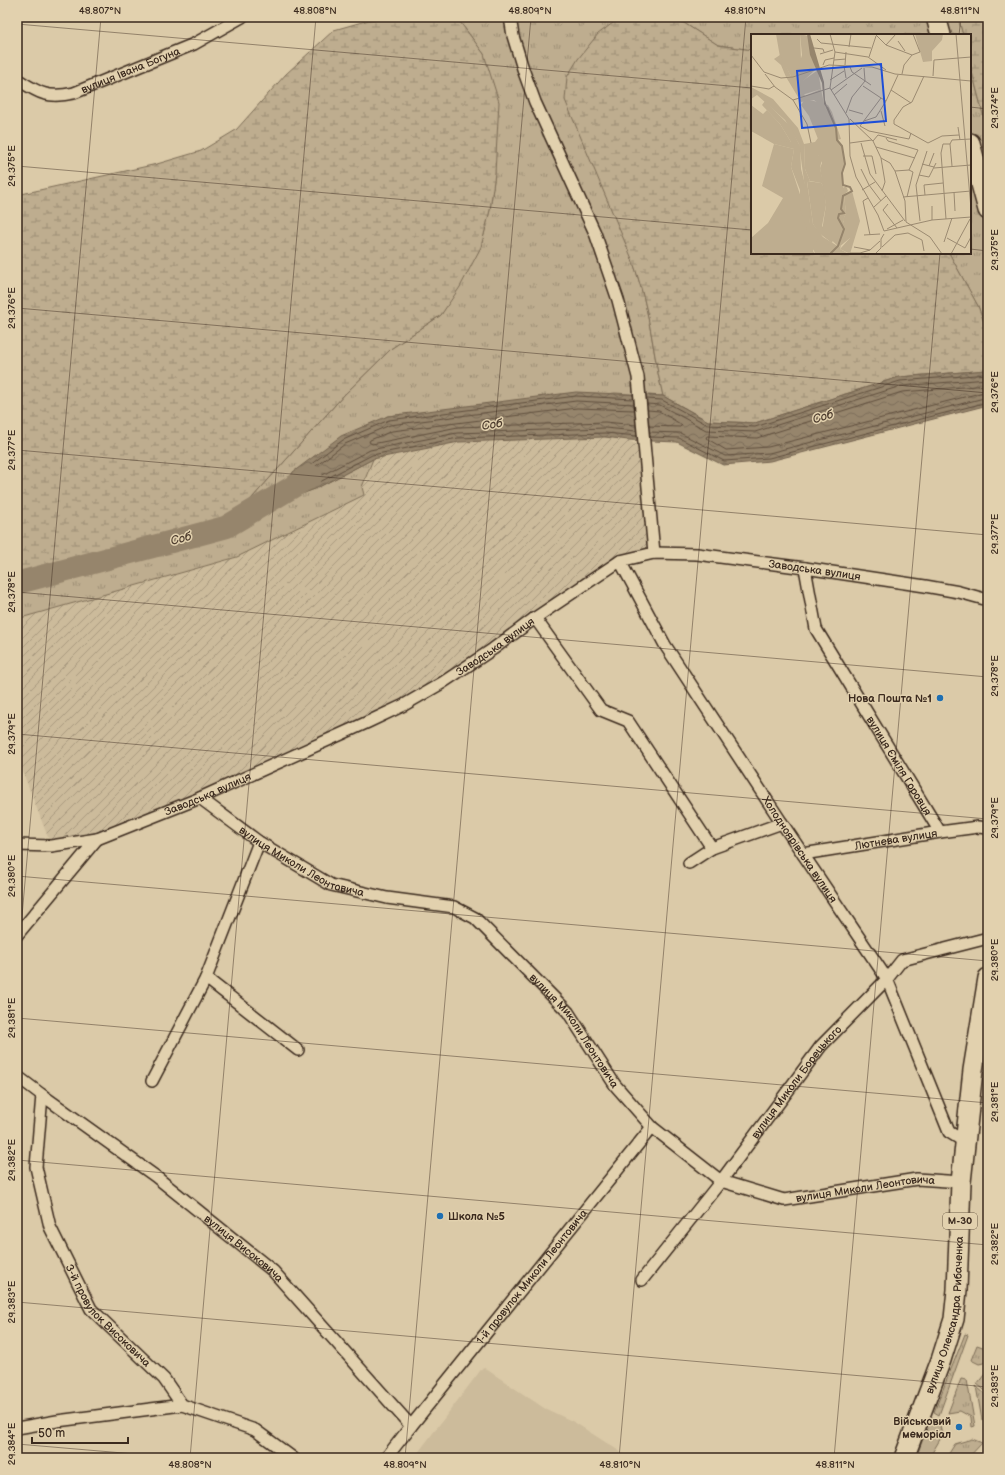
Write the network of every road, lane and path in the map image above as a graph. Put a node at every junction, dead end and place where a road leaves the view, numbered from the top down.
1 (242, 17) edge
2 (510, 17) edge
3 (936, 17) edge
4 (941, 34) edge
5 (17, 79) edge
6 (971, 147) edge
7 (986, 204) edge
8 (654, 553) junction
9 (620, 560) junction
10 (806, 568) junction
11 (988, 600) edge
12 (535, 618) junction
13 (200, 798) junction
14 (782, 823) junction
15 (988, 828) edge
16 (940, 832) junction
17 (97, 839) junction
18 (258, 842) junction
19 (17, 845) edge
20 (712, 848) junction
21 (803, 854) junction
22 (689, 863) dead end
23 (17, 935) edge
24 (988, 938) edge
25 (206, 978) junction
26 (988, 978) edge
27 (887, 979) junction
28 (298, 1050) dead end
29 (17, 1076) edge
30 (152, 1081) dead end
31 (42, 1095) junction
32 (652, 1127) junction
33 (965, 1142) junction
34 (721, 1181) junction
35 (961, 1182) junction
36 (642, 1280) dead end
37 (182, 1405) junction
38 (411, 1426) junction
39 (17, 1428) edge
40 (293, 1458) edge
41 (386, 1458) edge
42 (904, 1458) edge

1 - 5 street, вулиця Івана Богуна
2 - 8 street
3 - 4 highway
6 - 7 highway
8 - 9 street, Заводська вулиця
8 - 10 street, Заводська вулиця
9 - 12 street, Заводська вулиця
9 - 14 street, Холодноярівська вулиця
10 - 11 street, Заводська вулиця
10 - 16 street, вулиця Єміля Горовця
12 - 13 street, Заводська вулиця
12 - 20 street
13 - 17 street, Заводська вулиця
13 - 18 street, вулиця Миколи Леонтовича
14 - 20 street
14 - 21 street, Холодноярівська вулиця
15 - 16 street, Лютнева вулиця
16 - 21 street, Лютнева вулиця
17 - 19 street, Заводська вулиця
17 - 23 street
18 - 25 street
18 - 32 street, вулиця Миколи Леонтовича
20 - 22 street
21 - 27 street, Холодноярівська вулиця
24 - 27 street, вулиця Миколи Борецького
25 - 28 street
25 - 30 street
26 - 33 highway, вулиця Олександра Рибаченка / М-30
27 - 33 street, Холодноярівська вулиця
27 - 34 street, вулиця Миколи Борецького
29 - 31 street, вулиця Високовича
31 - 37 street, 3-й провулок Високовича
31 - 38 street, вулиця Високовича
32 - 34 street, вулиця Миколи Леонтовича
32 - 38 street, 1-й провулок Миколи Леонтовича
33 - 35 highway, вулиця Олександра Рибаченка / М-30
34 - 35 street, вулиця Миколи Леонтовича
34 - 36 street, вулиця Миколи Борецького
35 - 42 highway, вулиця Олександра Рибаченка / М-30
37 - 39 street
37 - 40 street
38 - 41 street

